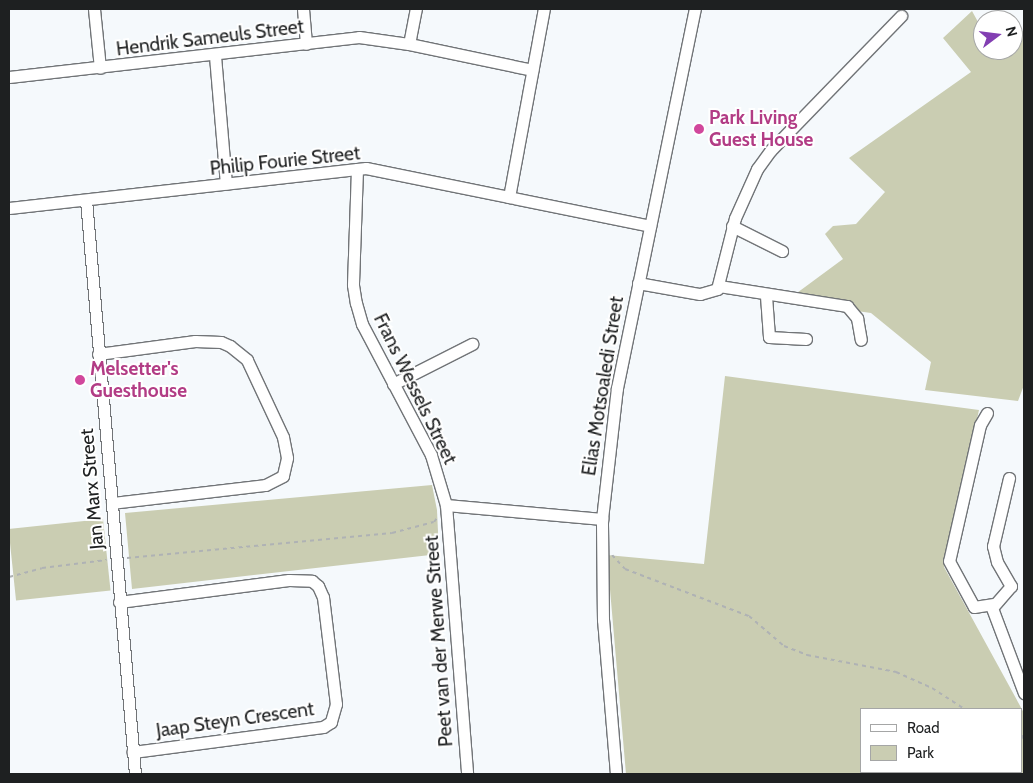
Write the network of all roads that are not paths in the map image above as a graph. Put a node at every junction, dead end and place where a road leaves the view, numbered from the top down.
1 (94, 9) edge
2 (303, 9) edge
3 (416, 9) edge
4 (544, 9) edge
5 (695, 9) edge
6 (901, 16) dead end
7 (306, 44) junction
8 (409, 44) junction
9 (215, 56) junction
10 (100, 68) junction
11 (532, 70) junction
12 (9, 78) edge
13 (357, 168) junction
14 (226, 184) junction
15 (509, 197) junction
16 (86, 200) junction
17 (9, 208) edge
18 (650, 226) junction
19 (732, 226) junction
20 (782, 251) dead end
21 (638, 283) junction
22 (719, 286) junction
23 (766, 296) junction
24 (806, 339) dead end
25 (861, 340) dead end
26 (472, 344) dead end
27 (98, 354) junction
28 (393, 384) junction
29 (987, 413) dead end
30 (1009, 478) dead end
31 (112, 503) junction
32 (446, 505) junction
33 (602, 519) junction
34 (119, 602) junction
35 (994, 604) junction
36 (1024, 693) edge
37 (133, 752) junction
38 (135, 774) edge
39 (467, 774) edge
40 (616, 774) edge

1 - 10 street
2 - 7 street
3 - 8 street
4 - 11 street
5 - 18 street, Elias Motsoaledi Street
6 - 19 street
7 - 8 street, Hendrik Sameuls Street
7 - 9 street, Hendrik Sameuls Street
8 - 11 street, Hendrik Sameuls Street
9 - 10 street, Hendrik Sameuls Street
9 - 14 street
10 - 12 street, Hendrik Sameuls Street
11 - 15 street
13 - 14 street, Philip Fourie Street
13 - 15 street, Philip Fourie Street
13 - 28 street, Frans Wessels Street
14 - 16 street, Philip Fourie Street
15 - 18 street, Philip Fourie Street
16 - 17 street, Philip Fourie Street
16 - 27 street, Jan Marx Street
18 - 21 street, Elias Motsoaledi Street
19 - 20 street
19 - 22 street
21 - 22 street
21 - 33 street, Elias Motsoaledi Street
22 - 23 street
23 - 24 street
23 - 25 street
26 - 28 street
27 - 31 street, Jan Marx Street
27 - 31 street
28 - 32 street, Frans Wessels Street
29 - 35 street
30 - 35 street
31 - 34 street, Jan Marx Street
32 - 33 street
32 - 39 street, Peet van der Merwe Street
33 - 40 street, Elias Motsoaledi Street
34 - 37 street, Jan Marx Street
34 - 37 street, Jaap Steyn Crescent
35 - 36 street
37 - 38 street, Jan Marx Street

